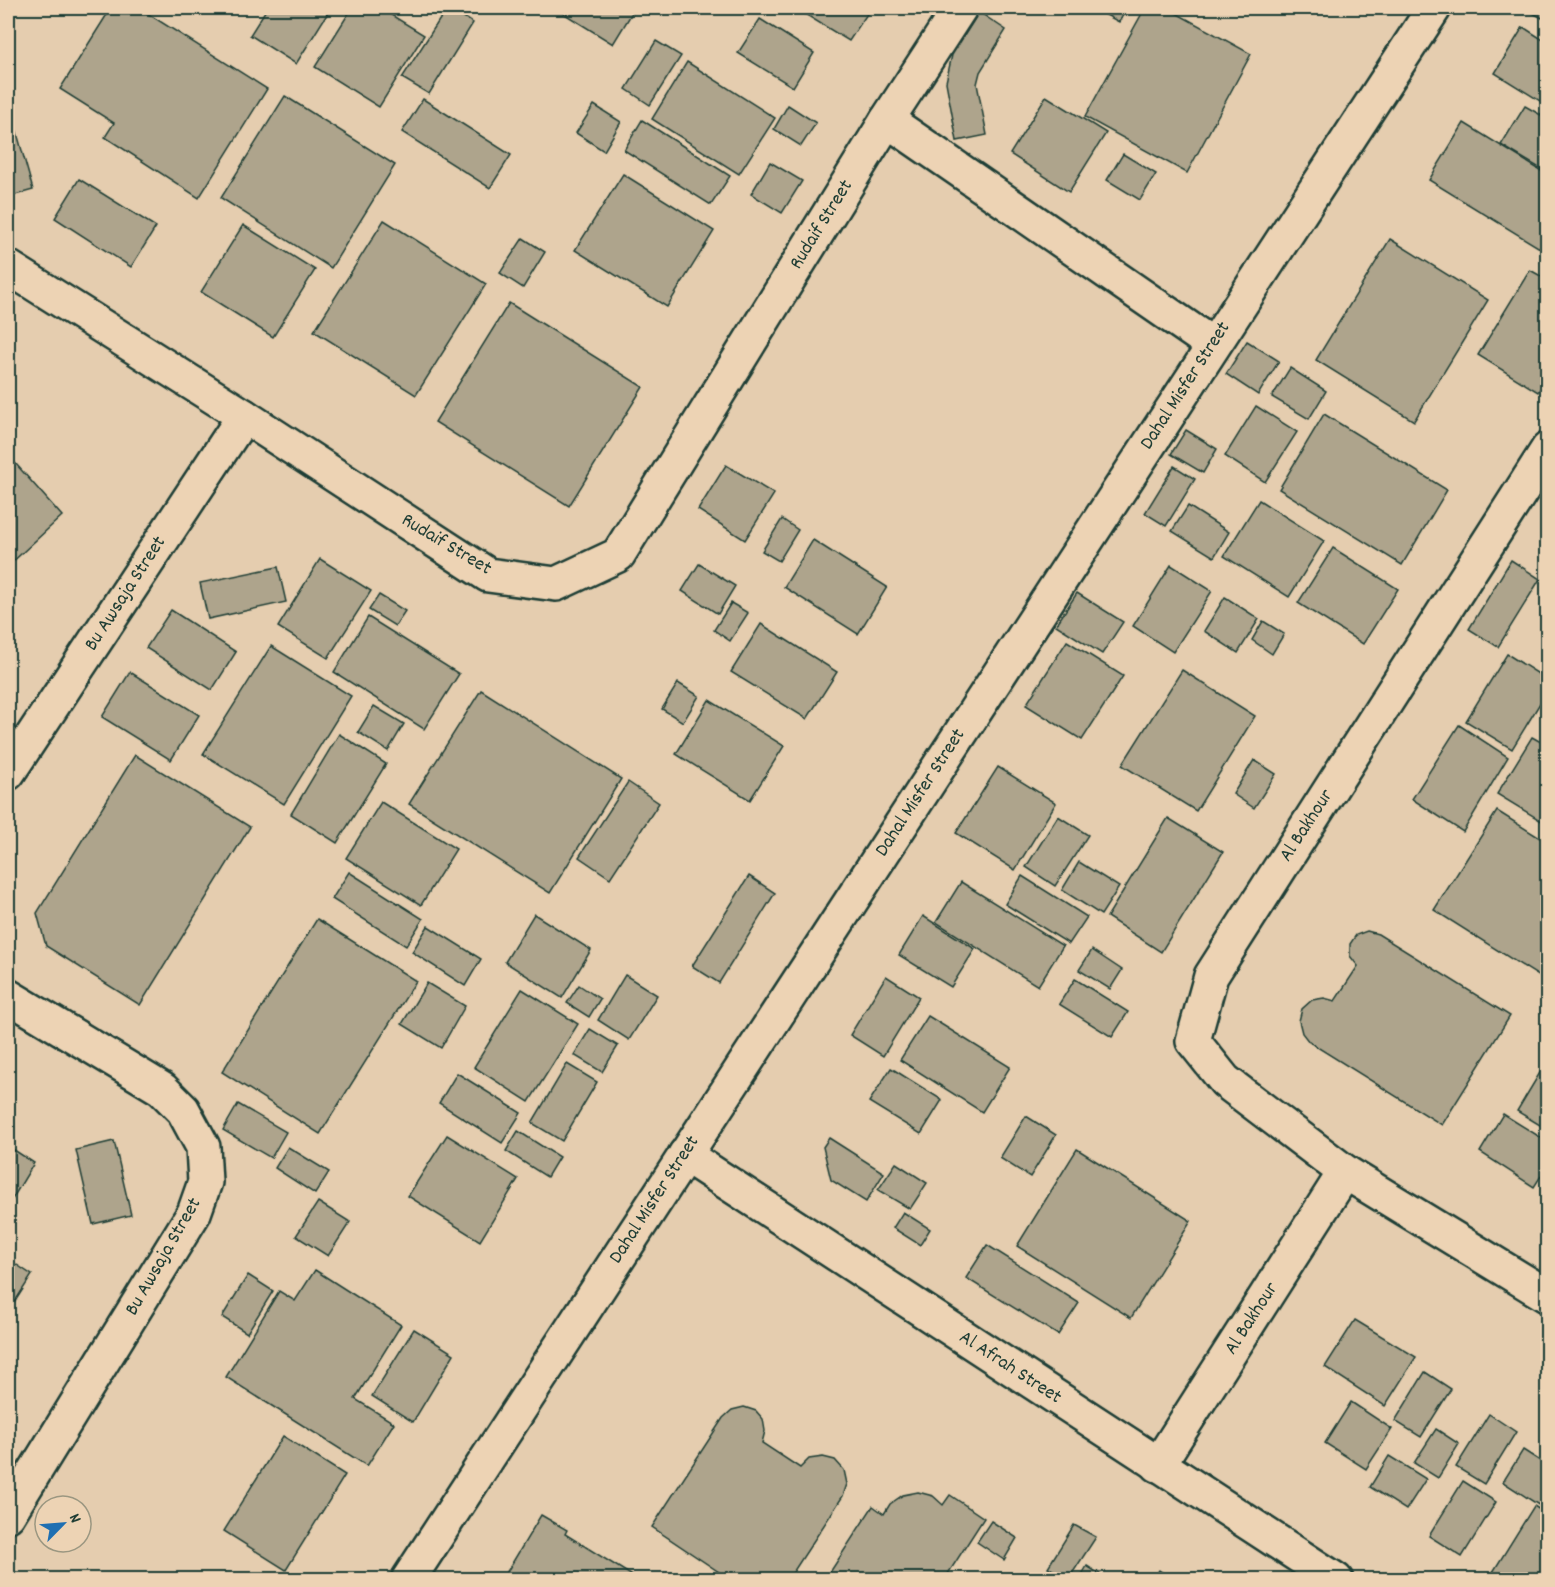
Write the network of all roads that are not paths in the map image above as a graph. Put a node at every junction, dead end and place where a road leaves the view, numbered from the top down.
1 (960, 8) edge
2 (1434, 8) edge
3 (887, 120) junction
4 (8, 267) edge
5 (1213, 345) junction
6 (244, 416) junction
7 (1548, 449) edge
8 (10, 762) edge
9 (8, 996) edge
10 (685, 1155) junction
11 (1345, 1172) junction
12 (1548, 1296) edge
13 (1158, 1465) junction
14 (8, 1515) edge
15 (408, 1580) edge
16 (1336, 1580) edge

1 - 3 street, Rudaif Street
2 - 5 street, Dahal Misfer Street
3 - 5 street
3 - 6 street, Rudaif Street
4 - 6 street, Rudaif Street
5 - 10 street, Dahal Misfer Street
6 - 8 street, Bu Awsaja Street
7 - 11 street, Al Bakhour
9 - 14 street, Bu Awsaja Street
10 - 13 street, Al Afrah Street
10 - 15 street, Dahal Misfer Street
11 - 12 street, Al Bakhour
11 - 13 street, Al Bakhour
13 - 16 street, Al Afrah Street

